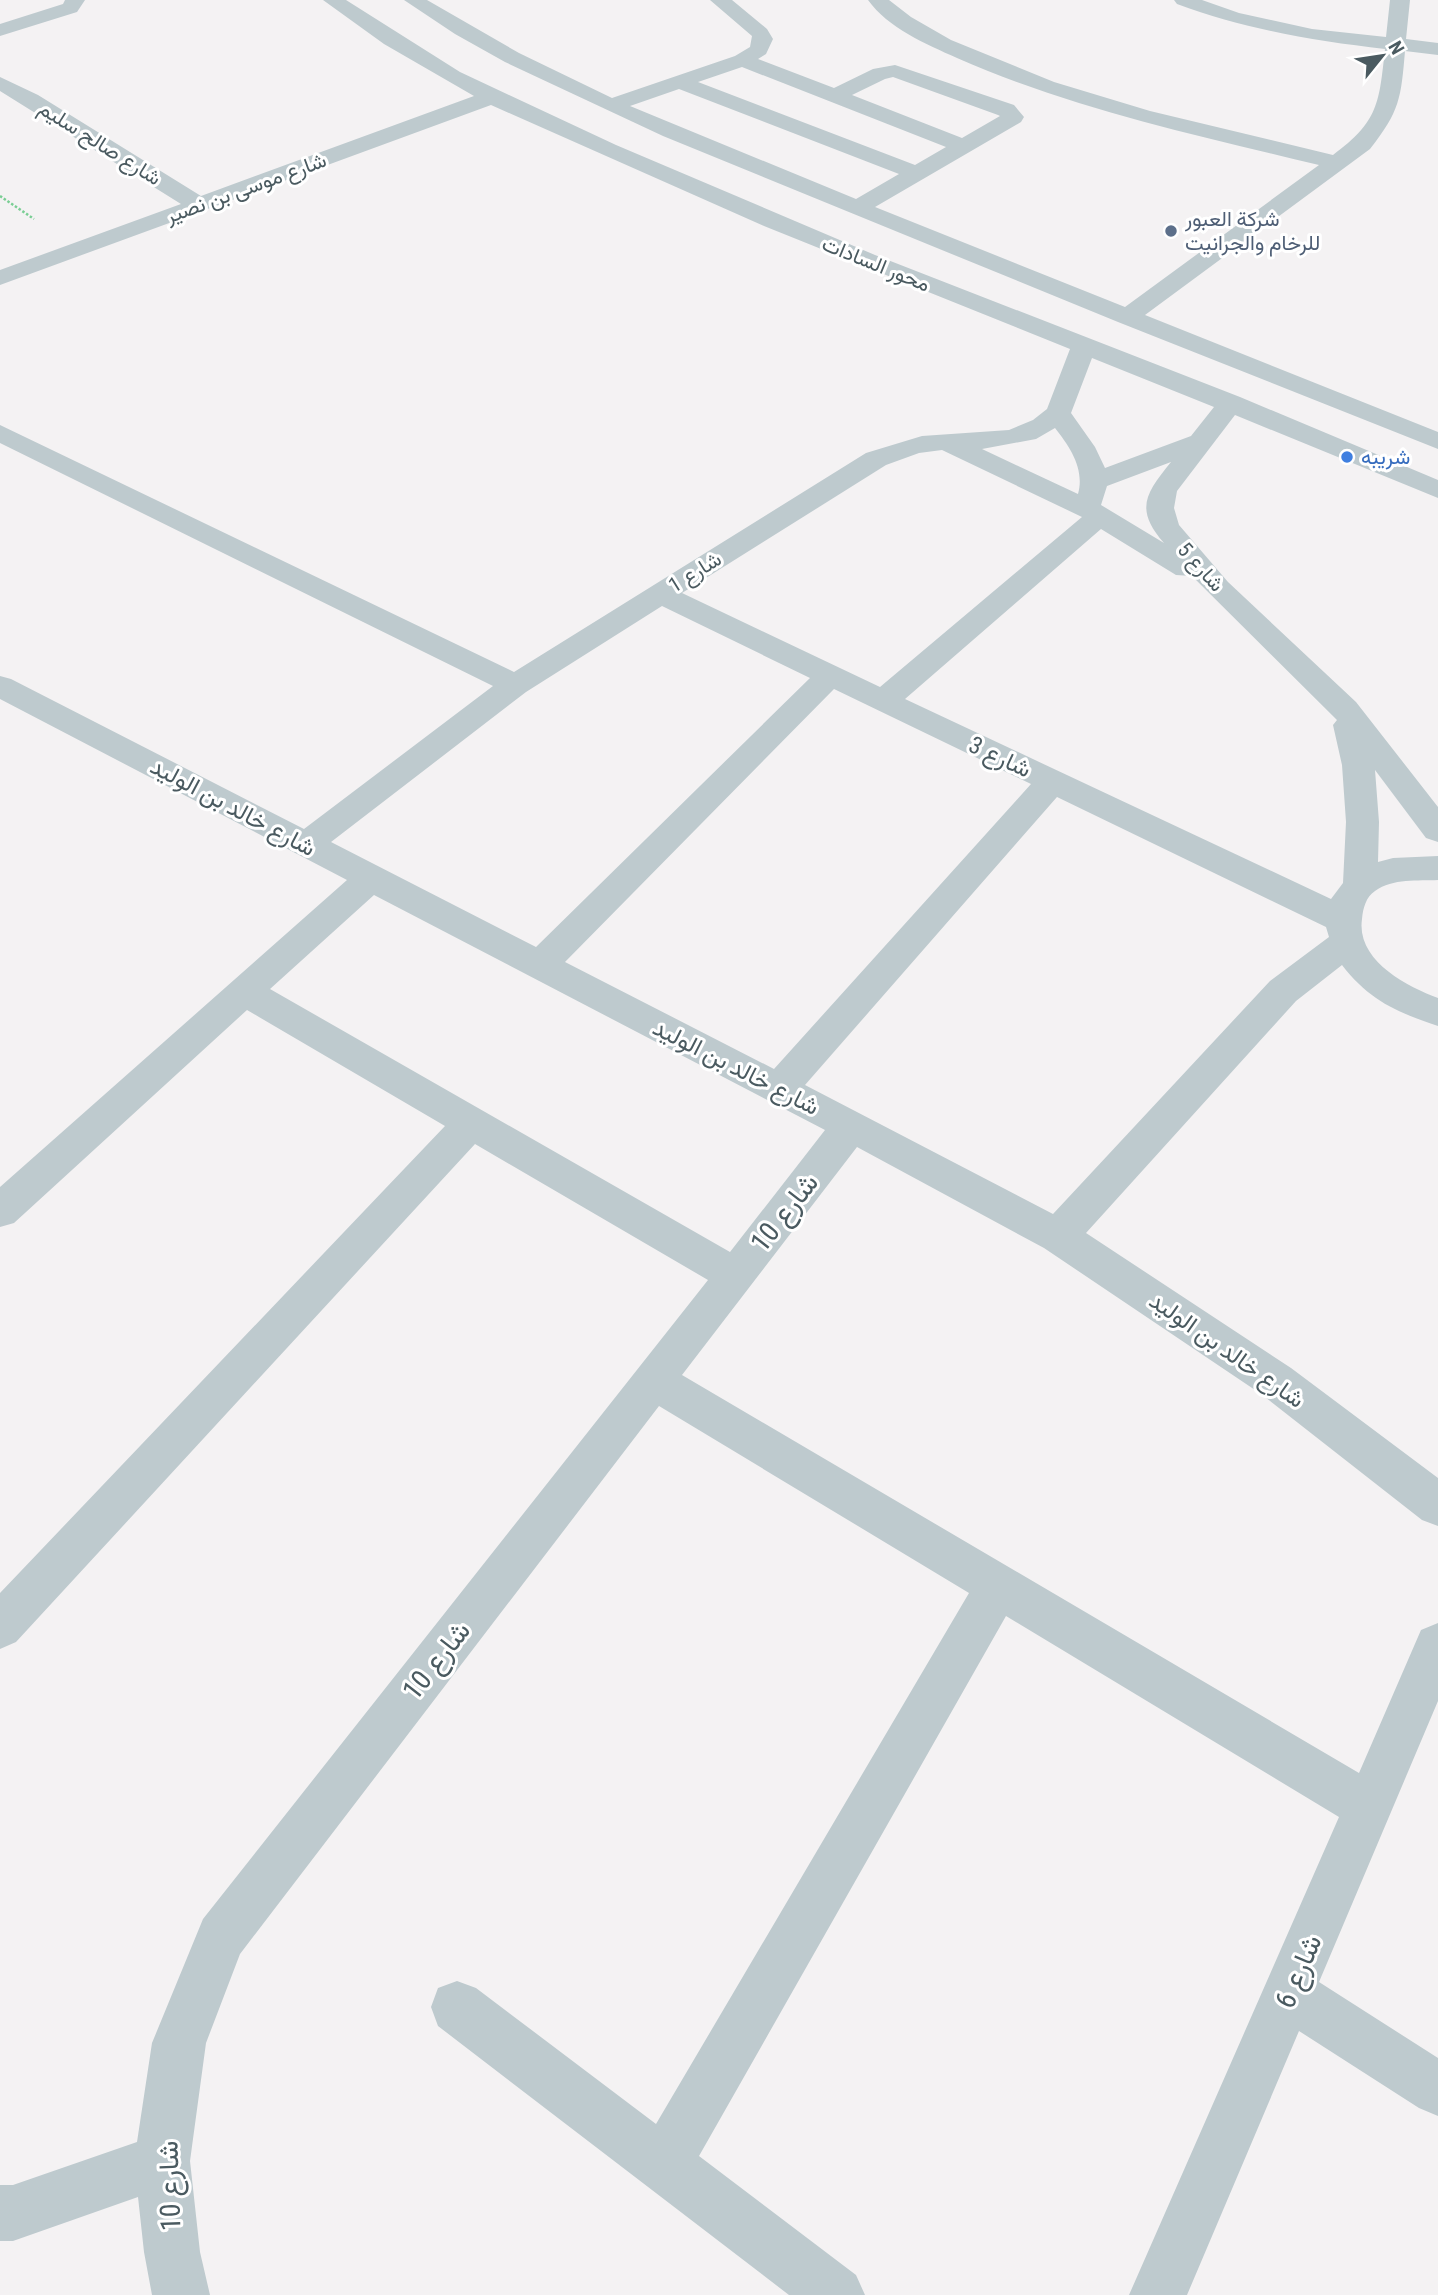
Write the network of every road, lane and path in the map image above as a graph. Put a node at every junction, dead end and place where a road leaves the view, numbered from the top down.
1 (75, 0) edge
2 (333, 0) edge
3 (720, 0) edge
4 (878, 0) edge
5 (1184, 0) edge
6 (1400, 0) edge
7 (416, 1) edge
8 (0, 30) edge
9 (1395, 44) junction
10 (1438, 49) edge
11 (742, 60) junction
12 (679, 82) junction
13 (0, 83) edge
14 (492, 97) junction
15 (833, 97) junction
16 (613, 105) junction
17 (964, 146) junction
18 (1338, 163) junction
19 (917, 173) junction
20 (796, 183) junction
21 (199, 205) junction
22 (857, 208) junction
23 (748, 211) junction
24 (896, 225) junction
25 (852, 255) junction
26 (0, 278) edge
27 (1127, 317) junction
28 (1084, 346) junction
29 (1231, 403) junction
30 (1058, 414) junction
31 (0, 433) edge
32 (1438, 441) edge
33 (1200, 442) junction
34 (947, 443) junction
35 (1095, 481) junction
36 (1438, 490) edge
37 (1093, 512) junction
38 (1218, 588) junction
39 (660, 594) junction
40 (831, 676) junction
41 (515, 685) junction
42 (0, 686) edge
43 (883, 701) junction
44 (1345, 709) junction
45 (1052, 781) junction
46 (1438, 830) edge
47 (305, 845) junction
48 (1438, 868) edge
49 (370, 879) junction
50 (1360, 883) junction
51 (1343, 931) junction
52 (539, 966) junction
53 (245, 992) junction
54 (1438, 1012) edge
55 (779, 1089) junction
56 (471, 1123) junction
57 (850, 1126) junction
58 (0, 1212) edge
59 (1058, 1236) junction
60 (735, 1275) junction
61 (653, 1380) junction
62 (1438, 1505) edge
63 (998, 1586) junction
64 (0, 1626) edge
65 (1438, 1647) edge
66 (1368, 1806) junction
67 (1288, 1993) junction
68 (457, 2007) dead end
69 (1438, 2089) edge
70 (162, 2161) junction
71 (664, 2164) junction
72 (0, 2213) edge
73 (176, 2274) edge
74 (836, 2295) edge
75 (1158, 2295) edge

1 - 8 street
2 - 14 street, محور السادات
3 - 11 street
4 - 18 street
5 - 9 street
6 - 9 street
7 - 16 street, محور السادات
9 - 10 street
9 - 18 street
11 - 12 street
11 - 15 street
12 - 16 street
12 - 19 street
13 - 21 street, شارع صالح سليم
14 - 21 street, شارع موسى بن نصير
14 - 23 street, محور السادات
15 - 17 street
15 - 17 street
16 - 20 street, محور السادات
17 - 19 street
18 - 27 street
19 - 22 street
20 - 22 street, محور السادات
20 - 23 street
21 - 26 street, شارع موسى بن نصير
22 - 24 street, محور السادات
23 - 25 street, محور السادات
24 - 25 street
24 - 27 street, محور السادات
25 - 28 street, محور السادات
27 - 32 street, محور السادات
28 - 29 street, محور السادات
28 - 30 street
29 - 33 street, شارع 5
29 - 36 street, محور السادات
30 - 34 street, شارع 1
30 - 35 street
31 - 41 street
33 - 35 street
33 - 38 street, شارع 5
34 - 37 street
34 - 39 street, شارع 1
35 - 37 street
37 - 38 street
37 - 43 street
38 - 44 street, شارع 5
39 - 40 street, شارع 3
39 - 41 street, شارع 1
40 - 43 street, شارع 3
40 - 52 street
41 - 47 street, شارع 1
42 - 47 street, شارع خالد بن الوليد
43 - 45 street, شارع 3
44 - 46 street, شارع 5
44 - 50 street
45 - 51 street, شارع 3
45 - 55 street
47 - 49 street, شارع خالد بن الوليد
48 - 50 street
49 - 52 street, شارع خالد بن الوليد
49 - 53 street
50 - 51 street
51 - 54 street
51 - 59 street
52 - 55 street, شارع خالد بن الوليد
53 - 56 street
53 - 58 street
55 - 57 street, شارع خالد بن الوليد
56 - 60 street
56 - 64 street
57 - 59 street, شارع خالد بن الوليد
57 - 60 street, شارع 10
59 - 62 street, شارع خالد بن الوليد
60 - 61 street, شارع 10
61 - 63 street
61 - 70 street, شارع 10
63 - 66 street
63 - 71 street
65 - 66 street, شارع 6
66 - 67 street, شارع 6
67 - 69 street
67 - 75 street, شارع 6
68 - 71 street
70 - 72 street
70 - 73 street, شارع 10
71 - 74 street

